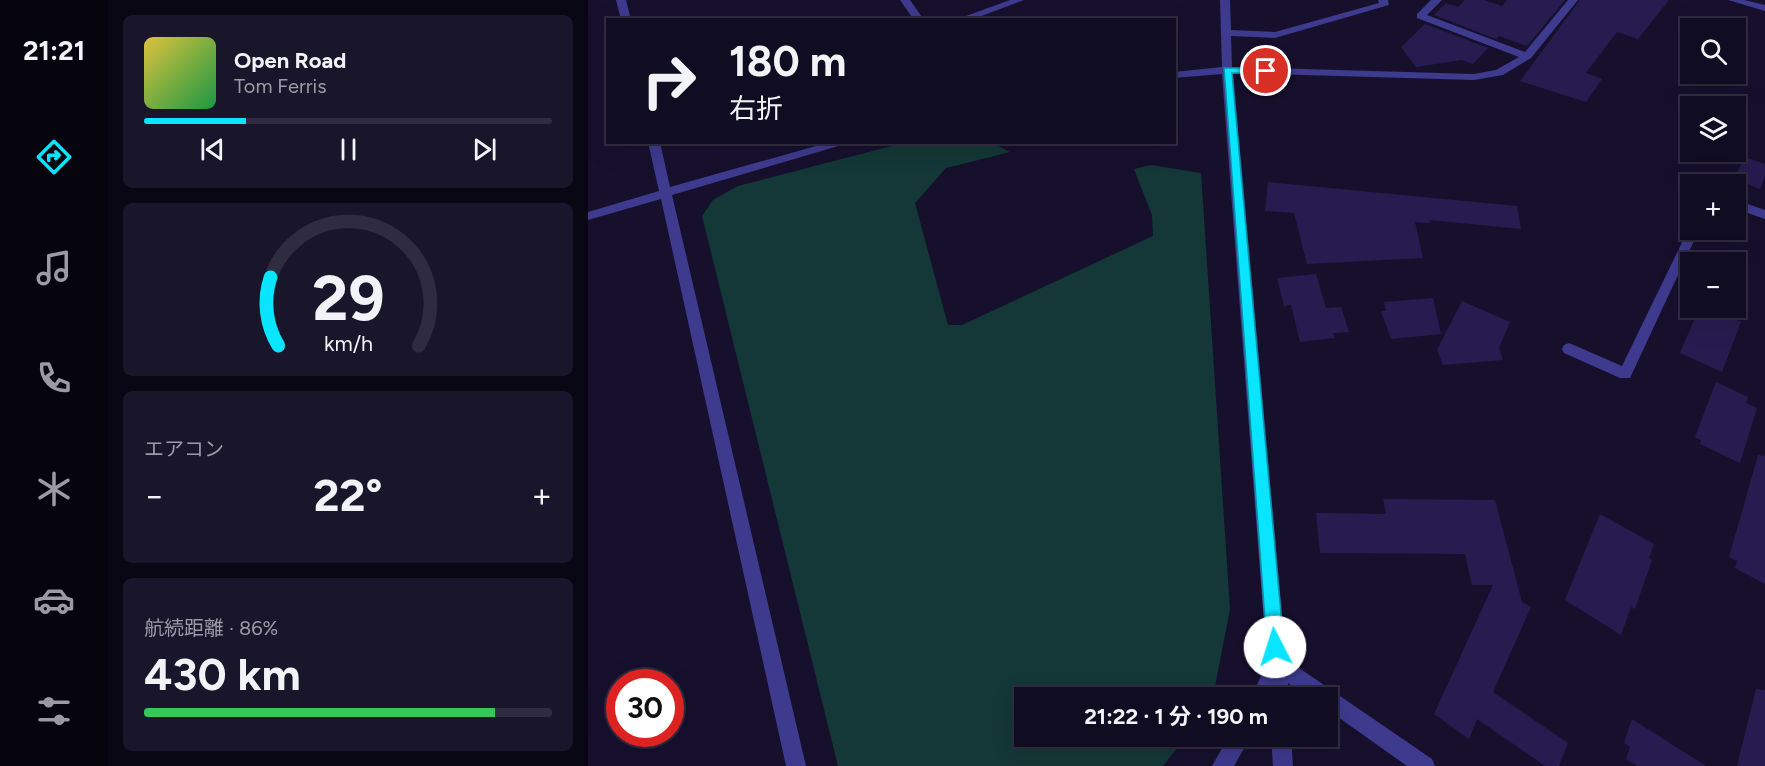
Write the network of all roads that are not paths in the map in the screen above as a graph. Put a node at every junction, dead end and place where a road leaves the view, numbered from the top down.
1 (621, 0) edge
2 (904, 0) edge
3 (1019, 0) edge
4 (1225, 0) edge
5 (1383, 0) edge
6 (1437, 0) edge
7 (1574, 0) edge
8 (1733, 0) edge
9 (1765, 8) edge
10 (626, 18) edge
11 (918, 18) edge
12 (966, 18) edge
13 (1226, 33) junction
14 (1527, 56) junction
15 (1227, 70) junction
16 (1176, 75) edge
17 (654, 144) edge
18 (840, 144) edge
19 (666, 193) junction
20 (1746, 208) edge
21 (1765, 215) edge
22 (588, 216) edge
23 (1688, 240) edge
24 (1569, 349) dead end
25 (1277, 664) junction
26 (1266, 687) edge
27 (1278, 687) edge
28 (1310, 687) edge
29 (1338, 706) edge
30 (1234, 747) edge
31 (1282, 747) edge
32 (796, 766) edge
33 (1222, 766) edge
34 (1283, 766) edge
35 (1425, 766) edge

1 - 10 street
2 - 11 street
3 - 12 street
4 - 13 street
5 - 13 street
6 - 14 street
7 - 14 street
8 - 9 street
13 - 15 street
14 - 15 street
15 - 16 street
15 - 25 street
17 - 19 street
18 - 19 street
19 - 22 street
19 - 32 street
20 - 21 street
23 - 24 street
25 - 26 street
25 - 27 street
25 - 28 street
29 - 35 street
30 - 33 street
31 - 34 street

